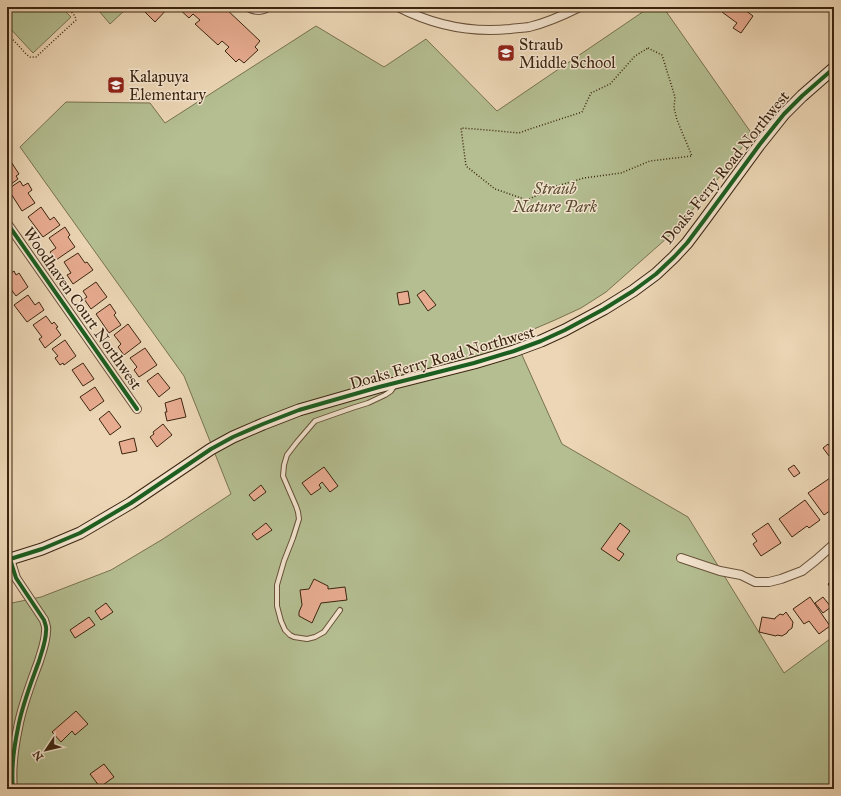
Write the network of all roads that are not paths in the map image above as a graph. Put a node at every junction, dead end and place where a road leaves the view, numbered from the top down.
1 (245, 7) edge
2 (271, 7) edge
3 (398, 7) edge
4 (580, 7) edge
5 (834, 68) edge
6 (7, 224) edge
7 (396, 383) junction
8 (137, 409) dead end
9 (834, 544) edge
10 (681, 558) dead end
11 (8, 559) edge
12 (340, 610) dead end
13 (13, 789) edge

1 - 2 lane
3 - 4 street
5 - 7 main road, Doaks Ferry Road Northwest
6 - 8 street, Woodhaven Court Northwest
7 - 11 main road, Doaks Ferry Road Northwest
7 - 12 lane
9 - 10 street
11 - 13 street

